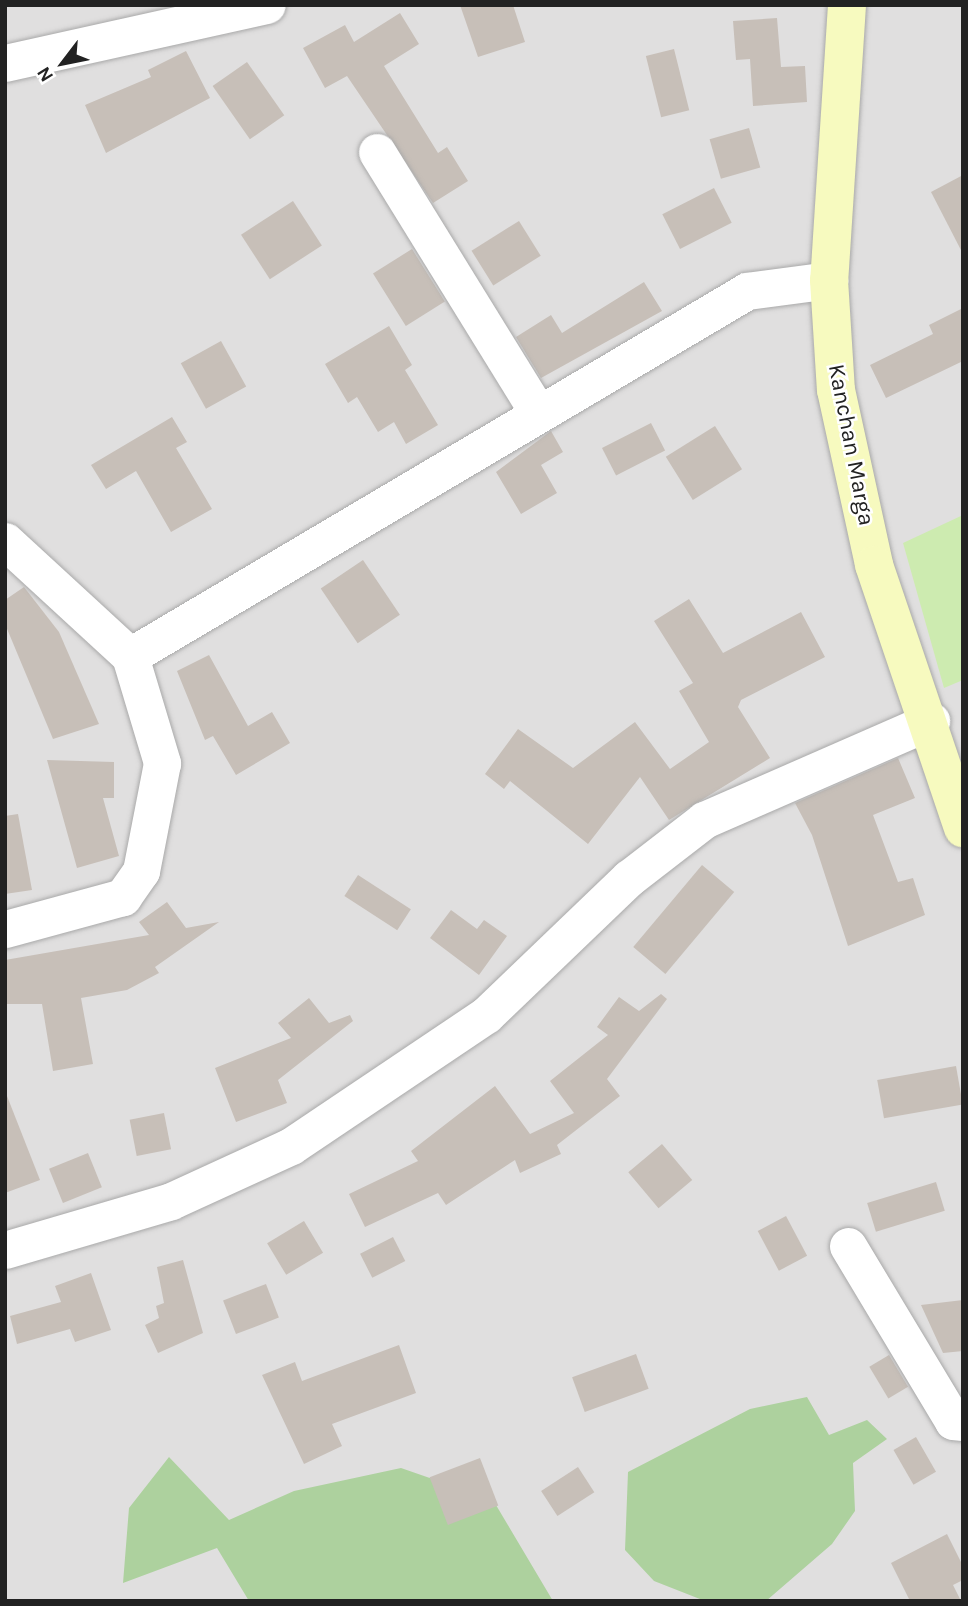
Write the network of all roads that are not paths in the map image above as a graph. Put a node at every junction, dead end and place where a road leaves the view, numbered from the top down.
1 (267, 5) edge
2 (847, 5) edge
3 (5, 63) edge
4 (377, 152) dead end
5 (829, 281) junction
6 (537, 411) junction
7 (5, 541) edge
8 (130, 656) junction
9 (931, 721) junction
10 (963, 828) edge
11 (5, 929) edge
12 (848, 1246) dead end
13 (5, 1250) edge
14 (963, 1422) edge

1 - 3 street
2 - 5 main road, Kanchan Marga
4 - 6 street
5 - 6 street
5 - 9 main road, Kanchan Marga
6 - 8 street
7 - 8 street
8 - 11 street
9 - 10 main road, Kanchan Marga
9 - 13 street
12 - 14 street

